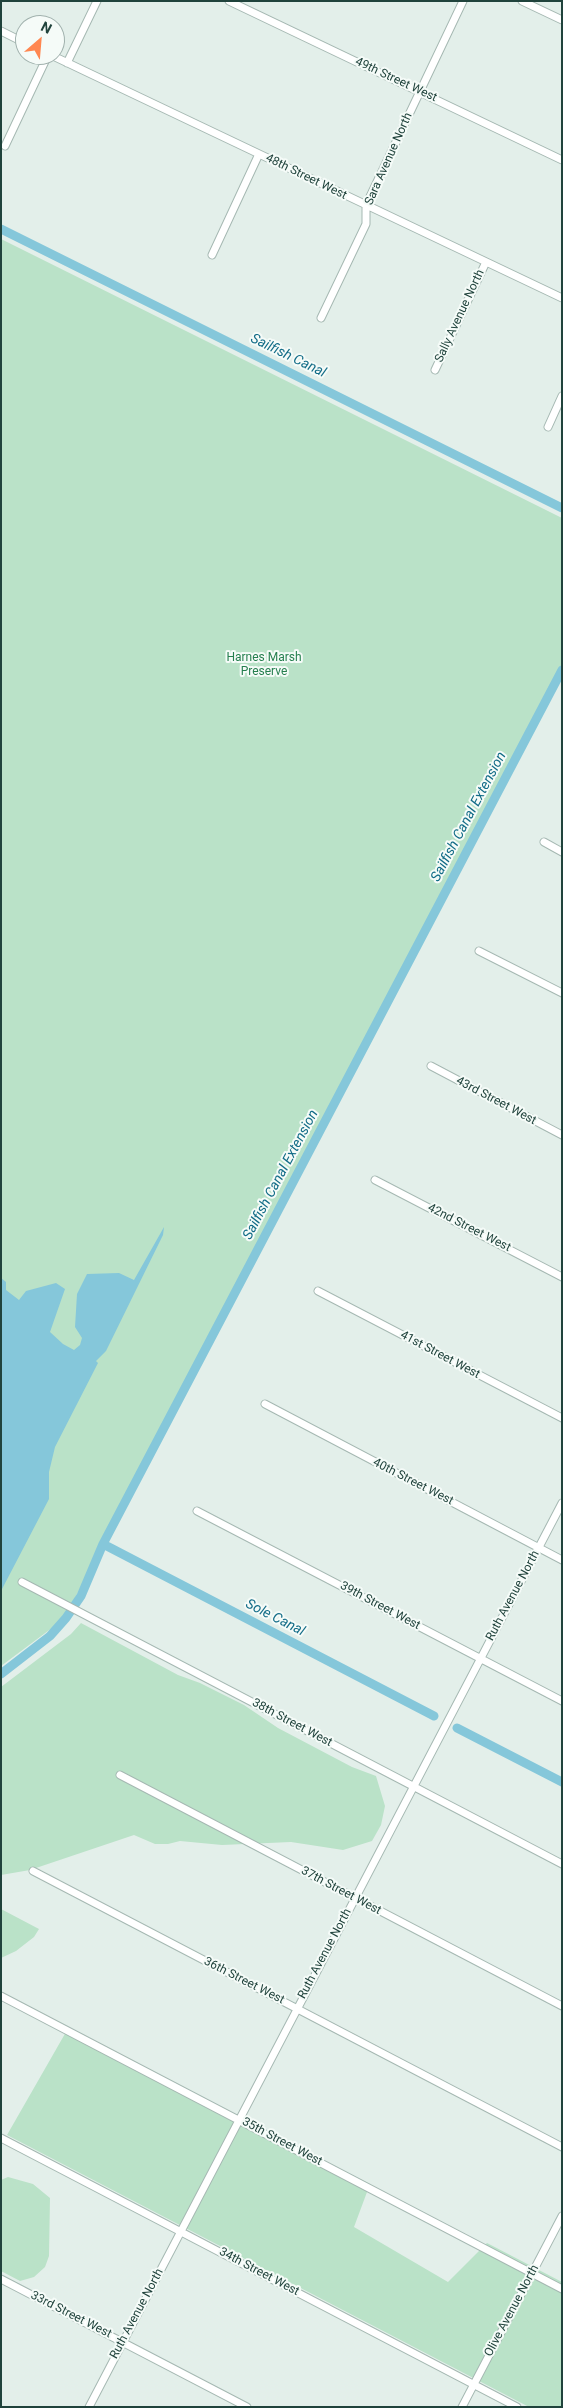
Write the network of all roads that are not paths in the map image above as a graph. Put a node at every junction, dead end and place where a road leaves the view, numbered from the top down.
1 (97, 1) edge
2 (229, 1) edge
3 (463, 1) edge
4 (522, 1) edge
5 (562, 20) edge
6 (1, 32) edge
7 (15, 38) edge
8 (67, 63) joint
9 (44, 65) edge
10 (420, 92) junction
11 (6, 146) dead end
12 (259, 154) junction
13 (562, 160) edge
14 (366, 205) junction
15 (212, 255) dead end
16 (486, 262) junction
17 (562, 298) edge
18 (321, 318) dead end
19 (435, 370) dead end
20 (562, 396) edge
21 (548, 426) dead end
22 (544, 842) dead end
23 (562, 852) edge
24 (480, 950) dead end
25 (562, 993) edge
26 (431, 1066) dead end
27 (562, 1135) edge
28 (375, 1180) dead end
29 (562, 1277) edge
30 (318, 1291) dead end
31 (265, 1404) dead end
32 (562, 1418) edge
33 (562, 1503) edge
34 (197, 1511) dead end
35 (538, 1548) junction
36 (562, 1560) edge
37 (22, 1582) dead end
38 (480, 1658) junction
39 (562, 1701) edge
40 (120, 1775) dead end
41 (413, 1787) junction
42 (562, 1864) edge
43 (33, 1871) dead end
44 (355, 1898) junction
45 (1, 1996) edge
46 (562, 2006) edge
47 (296, 2008) junction
48 (238, 2120) junction
49 (1, 2138) edge
50 (562, 2147) edge
51 (562, 2216) edge
52 (180, 2231) junction
53 (531, 2274) junction
54 (1, 2279) edge
55 (562, 2289) edge
56 (123, 2342) junction
57 (474, 2384) junction
58 (89, 2407) edge
59 (247, 2407) edge
60 (462, 2407) edge
61 (517, 2407) edge

1 - 8 street
2 - 10 street, 49th Street West
3 - 10 street, Sara Avenue North
4 - 5 street
6 - 7 street
8 - 12 street, 48th Street West
9 - 11 street
10 - 13 street, 49th Street West
10 - 14 street, Sara Avenue North
12 - 14 street, 48th Street West
12 - 15 street
14 - 16 street, 48th Street West
14 - 18 street, Sara Avenue North
16 - 17 street, 48th Street West
16 - 19 street, Sally Avenue North
20 - 21 street
22 - 23 street
24 - 25 street
26 - 27 street, 43rd Street West
28 - 29 street, 42nd Street West
30 - 32 street, 41st Street West
31 - 35 street, 40th Street West
33 - 35 street, Ruth Avenue North
34 - 38 street, 39th Street West
35 - 36 street, 40th Street West
35 - 38 street, Ruth Avenue North
37 - 41 street, 38th Street West
38 - 39 street, 39th Street West
38 - 41 street, Ruth Avenue North
40 - 44 street, 37th Street West
41 - 42 street, 38th Street West
41 - 44 street, Ruth Avenue North
43 - 47 street, 36th Street West
44 - 46 street, 37th Street West
44 - 47 street, Ruth Avenue North
45 - 48 street, 35th Street West
47 - 48 street, Ruth Avenue North
47 - 50 street, 36th Street West
48 - 52 street, Ruth Avenue North
48 - 53 street, 35th Street West
49 - 52 street, 34th Street West
51 - 53 street, Olive Avenue North
52 - 56 street, Ruth Avenue North
52 - 57 street, 34th Street West
53 - 55 street, 35th Street West
53 - 57 street, Olive Avenue North
54 - 56 street, 33rd Street West
56 - 58 street, Ruth Avenue North
56 - 59 street, 33rd Street West
57 - 60 street, Olive Avenue North
57 - 61 street, 34th Street West

